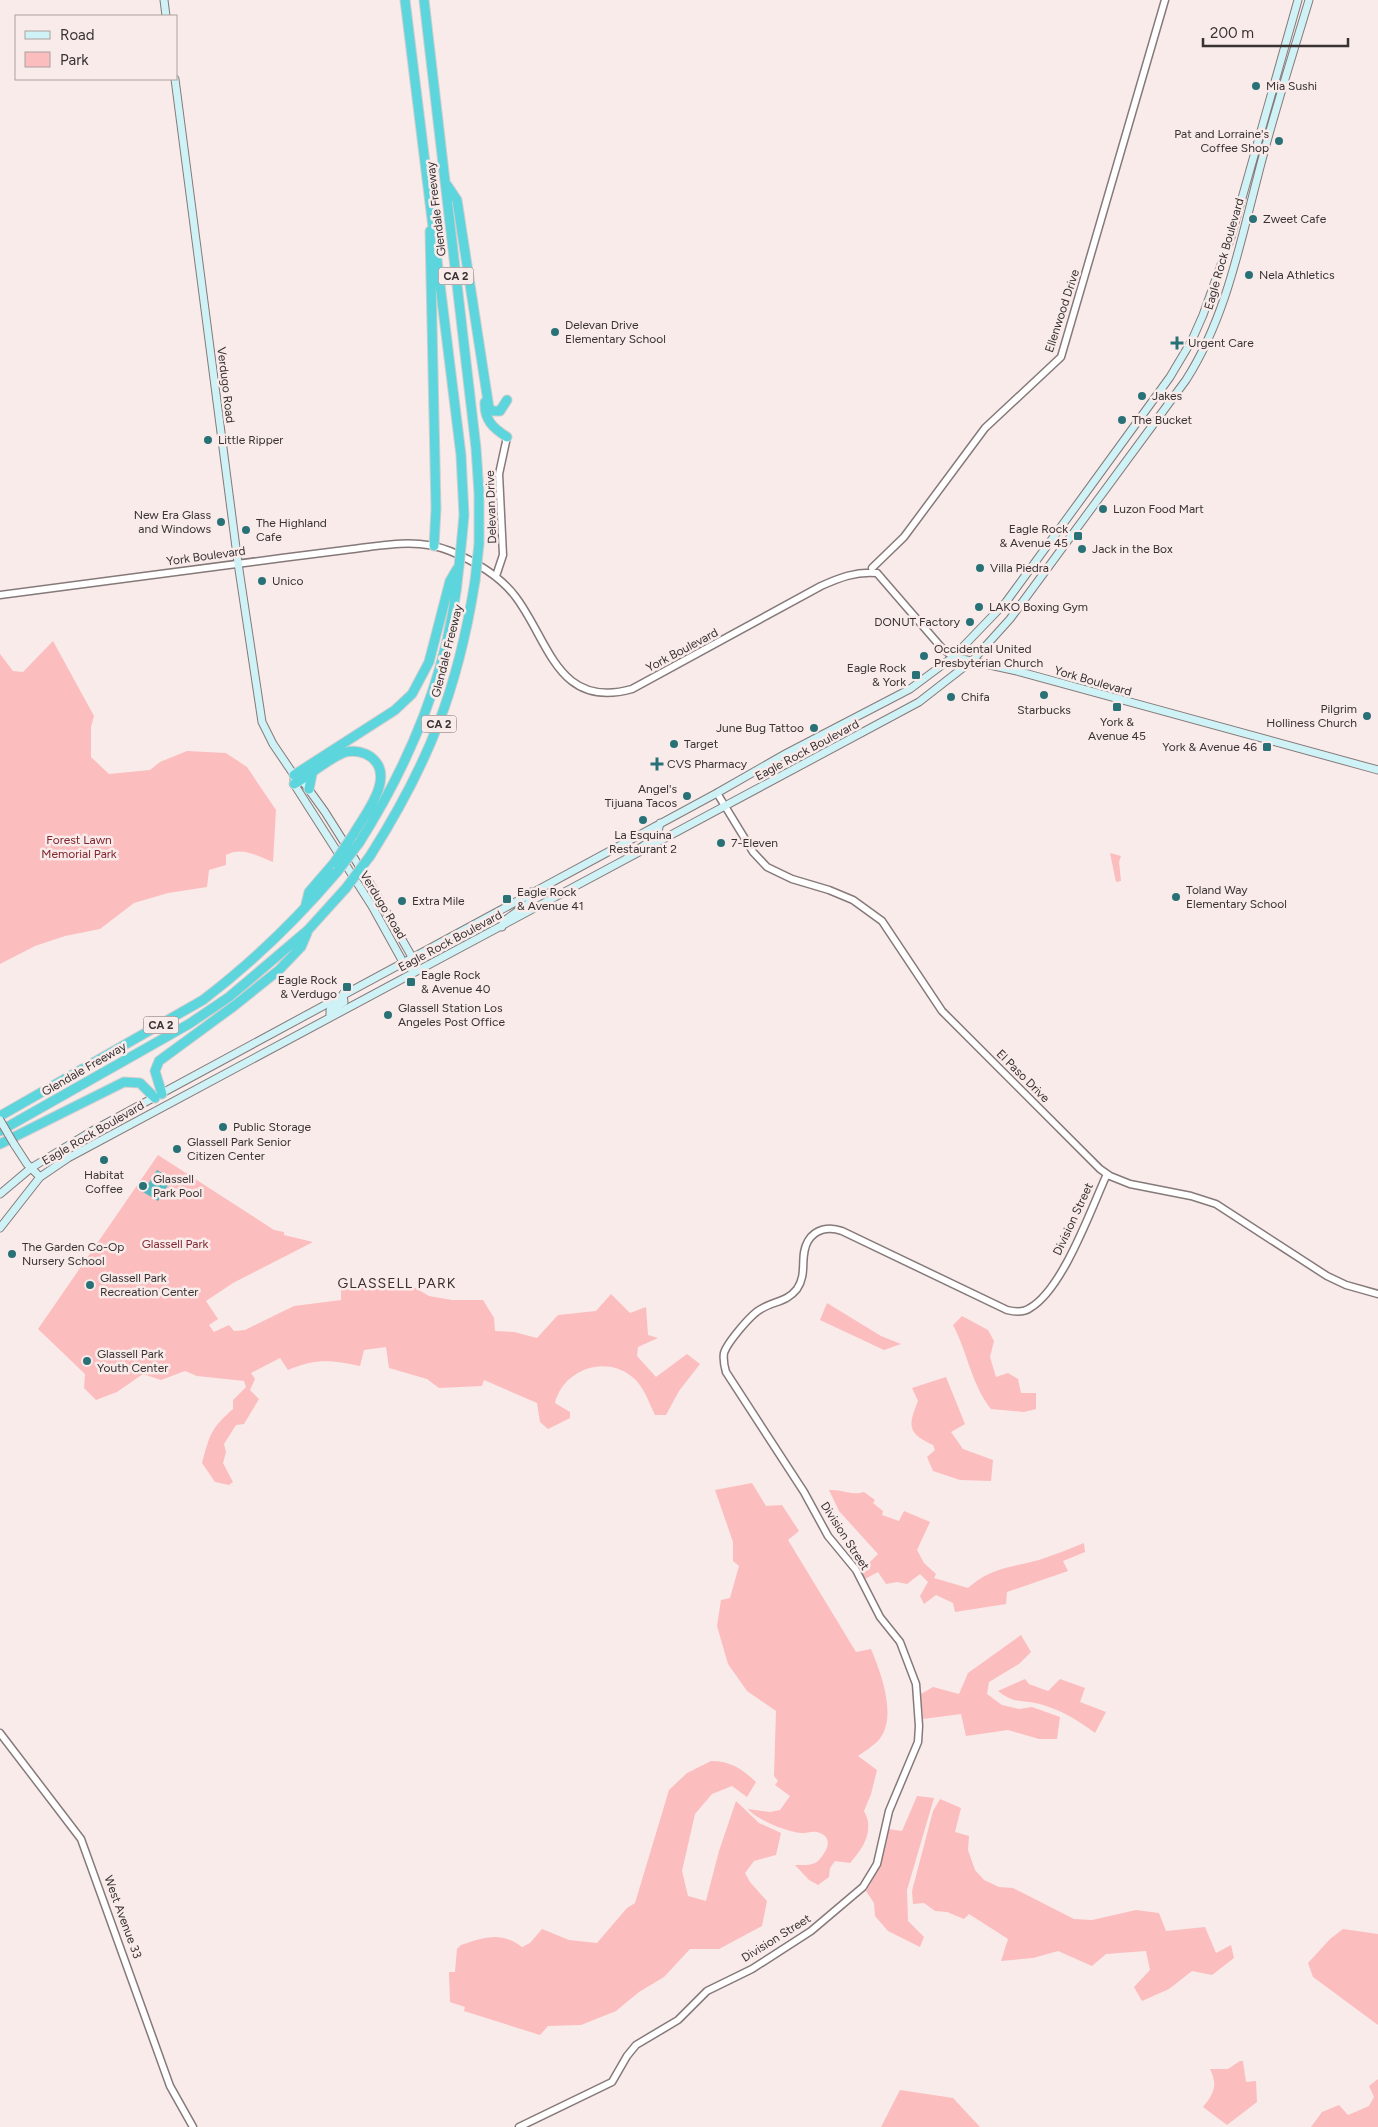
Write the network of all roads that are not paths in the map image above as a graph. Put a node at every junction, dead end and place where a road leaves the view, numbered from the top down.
1 (164, 0) edge
2 (406, 0) edge
3 (1164, 0) edge
4 (1298, 0) edge
5 (1309, 0) edge
6 (425, 4) edge
7 (166, 15) edge
8 (174, 80) edge
9 (446, 184) junction
10 (432, 211) junction
11 (485, 394) junction
12 (507, 400) dead end
13 (507, 437) joint
14 (434, 546) junction
15 (238, 563) junction
16 (872, 568) dead end
17 (458, 569) junction
18 (496, 576) junction
19 (0, 596) edge
20 (994, 616) junction
21 (1005, 625) junction
22 (953, 657) junction
23 (973, 660) junction
24 (1378, 770) edge
25 (312, 774) junction
26 (297, 780) junction
27 (309, 790) junction
28 (717, 793) junction
29 (726, 807) junction
30 (660, 823) junction
31 (683, 830) junction
32 (356, 839) junction
33 (619, 864) junction
34 (531, 892) junction
35 (502, 927) junction
36 (308, 930) junction
37 (412, 957) junction
38 (403, 962) junction
39 (415, 972) junction
40 (343, 994) junction
41 (330, 1017) junction
42 (159, 1096) junction
43 (0, 1116) edge
44 (0, 1120) edge
45 (0, 1131) edge
46 (0, 1144) edge
47 (31, 1168) junction
48 (1107, 1174) junction
49 (40, 1177) junction
50 (0, 1194) edge
51 (0, 1228) edge
52 (1378, 1294) edge
53 (0, 1733) edge
54 (193, 2127) edge
55 (519, 2127) edge

1 - 7 main road
2 - 10 highway, Glendale Freeway / CA 2
3 - 16 street, Ellenwood Drive
4 - 20 main road, Eagle Rock Boulevard
5 - 21 main road, Eagle Rock Boulevard
6 - 9 highway, Glendale Freeway / CA 2
8 - 15 main road, Verdugo Road
9 - 11 highway
9 - 36 highway, Glendale Freeway / CA 2, bridge
10 - 14 highway
10 - 17 highway, Glendale Freeway / CA 2, bridge
11 - 12 highway
11 - 13 highway
13 - 18 street, Delevan Drive
14 - 15 street, York Boulevard
14 - 18 street, York Boulevard
15 - 19 street, York Boulevard
15 - 26 main road, Verdugo Road
17 - 26 highway
17 - 32 highway, Glendale Freeway / CA 2
18 - 22 street, York Boulevard
20 - 21 main road
20 - 22 main road, Eagle Rock Boulevard
21 - 23 main road, Eagle Rock Boulevard
22 - 23 main road, York Boulevard
22 - 28 main road, Eagle Rock Boulevard
23 - 24 main road, York Boulevard
23 - 29 main road, Eagle Rock Boulevard
25 - 26 highway
25 - 27 highway
25 - 32 highway
26 - 27 main road, Verdugo Road
26 - 38 main road, Verdugo Road
27 - 37 main road, Verdugo Road
28 - 29 street, El Paso Drive
28 - 30 main road, Eagle Rock Boulevard
29 - 31 main road, Eagle Rock Boulevard
29 - 48 street, El Paso Drive
30 - 31 main road
30 - 33 main road
30 - 34 main road, Eagle Rock Boulevard
31 - 33 main road, Eagle Rock Boulevard
32 - 43 highway, Glendale Freeway / CA 2, bridge
33 - 35 main road, Eagle Rock Boulevard
34 - 35 main road
34 - 37 main road, Eagle Rock Boulevard
35 - 39 main road, Eagle Rock Boulevard
36 - 42 highway
36 - 45 highway, Glendale Freeway / CA 2
37 - 38 main road, Eagle Rock Boulevard
37 - 39 main road, Verdugo Road
38 - 39 main road, Verdugo Road
38 - 40 main road, Eagle Rock Boulevard
39 - 41 main road, Eagle Rock Boulevard
40 - 41 main road
40 - 42 main road, Eagle Rock Boulevard
41 - 49 main road, Eagle Rock Boulevard
42 - 46 highway
42 - 47 main road, Eagle Rock Boulevard
44 - 47 main road, bridge
47 - 49 main road
47 - 50 main road, Eagle Rock Boulevard
48 - 52 street, El Paso Drive
48 - 55 street, Division Street
49 - 51 main road, Eagle Rock Boulevard
53 - 54 street, West Avenue 33

